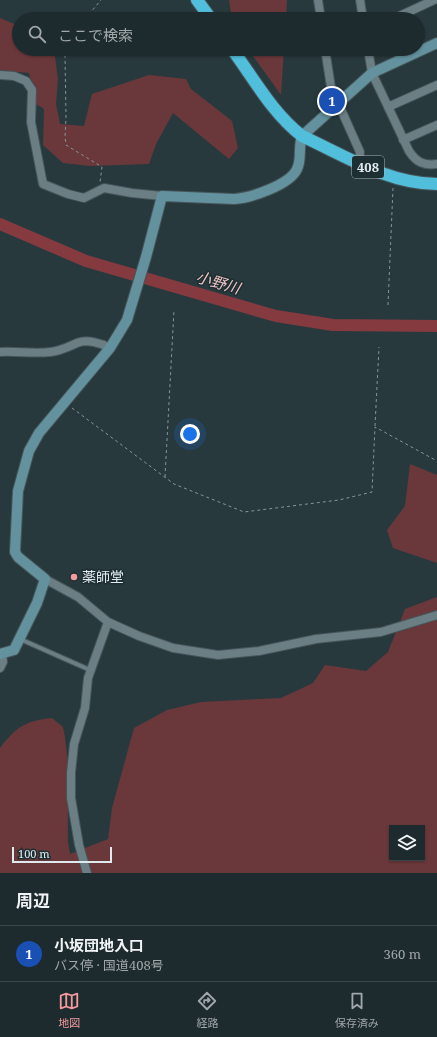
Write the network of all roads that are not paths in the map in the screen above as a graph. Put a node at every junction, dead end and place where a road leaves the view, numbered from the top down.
1 (197, 0) edge
2 (318, 0) edge
3 (360, 0) edge
4 (434, 0) edge
5 (206, 12) edge
6 (319, 12) edge
7 (362, 12) edge
8 (408, 12) edge
9 (437, 43) edge
10 (425, 49) edge
11 (237, 56) edge
12 (326, 56) edge
13 (369, 56) edge
14 (409, 56) edge
15 (372, 73) junction
16 (0, 75) edge
17 (437, 85) edge
18 (337, 103) junction
19 (388, 107) junction
20 (437, 125) edge
21 (302, 136) junction
22 (403, 140) junction
23 (359, 163) junction
24 (437, 164) edge
25 (437, 184) edge
26 (162, 196) junction
27 (110, 348) junction
28 (0, 352) edge
29 (45, 579) junction
30 (437, 615) edge
31 (108, 622) junction
32 (20, 639) junction
33 (1, 654) edge
34 (0, 668) edge
35 (90, 670) junction
36 (87, 873) edge

1 - 5 highway
2 - 6 street
3 - 7 street
4 - 8 street
9 - 10 street
11 - 21 highway, 408
12 - 18 street
13 - 15 street
14 - 15 street
15 - 18 street
15 - 19 street
16 - 26 street
17 - 19 street
18 - 21 street
18 - 23 street
19 - 22 street
20 - 22 street
21 - 23 highway, 408
21 - 26 street
22 - 24 street
23 - 25 highway, 408
26 - 27 street
27 - 28 street
27 - 29 street
29 - 31 street
29 - 32 street
30 - 31 street
31 - 35 street
32 - 33 street
32 - 35 lane
33 - 34 street
35 - 36 street

